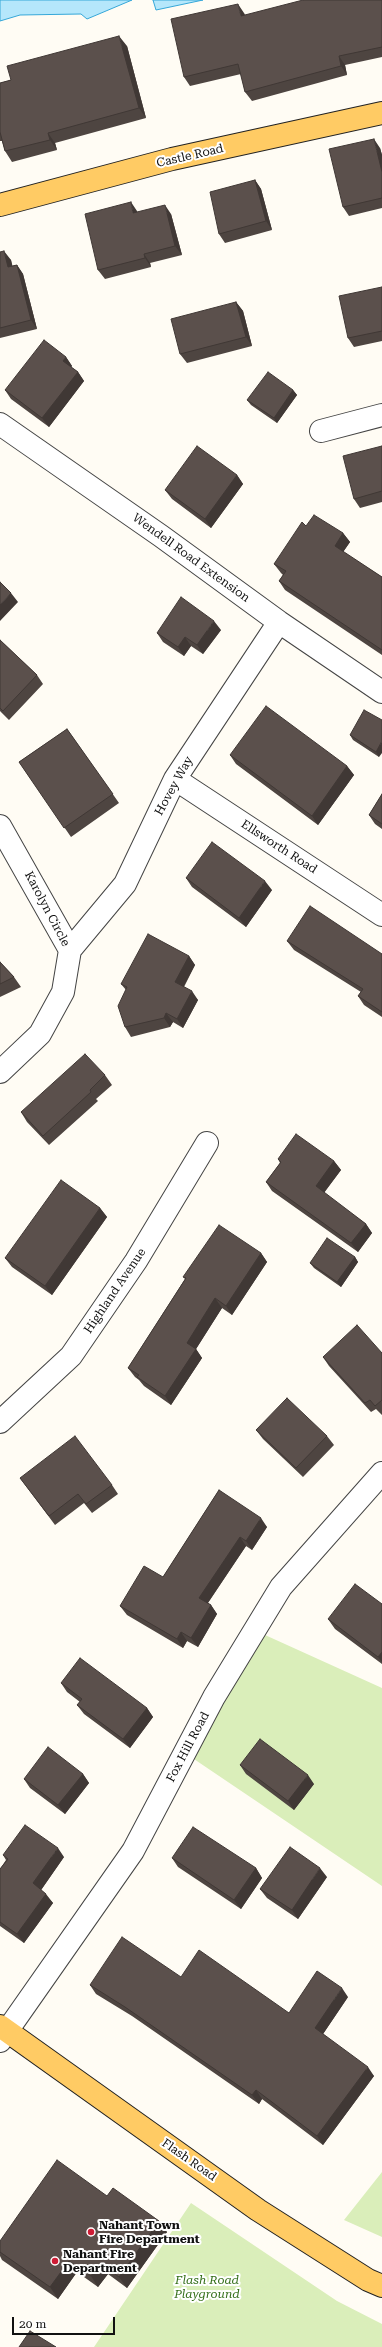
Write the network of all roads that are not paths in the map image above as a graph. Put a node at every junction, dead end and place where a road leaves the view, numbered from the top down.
1 (382, 113) edge
2 (0, 205) edge
3 (382, 415) edge
4 (0, 424) edge
5 (321, 431) dead end
6 (279, 622) junction
7 (382, 692) edge
8 (175, 779) junction
9 (0, 826) edge
10 (382, 915) edge
11 (70, 950) junction
12 (0, 1072) edge
13 (207, 1143) dead end
14 (0, 1422) edge
15 (382, 1473) edge
16 (2, 2033) edge
17 (382, 2286) edge

1 - 2 main road, Castle Road
3 - 5 street
4 - 6 street, Wendell Road Extension
6 - 7 street, Wendell Road Extension
6 - 8 street, Hovey Way
8 - 10 street, Ellsworth Road
8 - 11 street, Hovey Way
9 - 11 street, Karolyn Circle
11 - 12 street, Karolyn Circle
13 - 14 street, Highland Avenue
15 - 16 street, Fox Hill Road
16 - 17 main road, Flash Road

